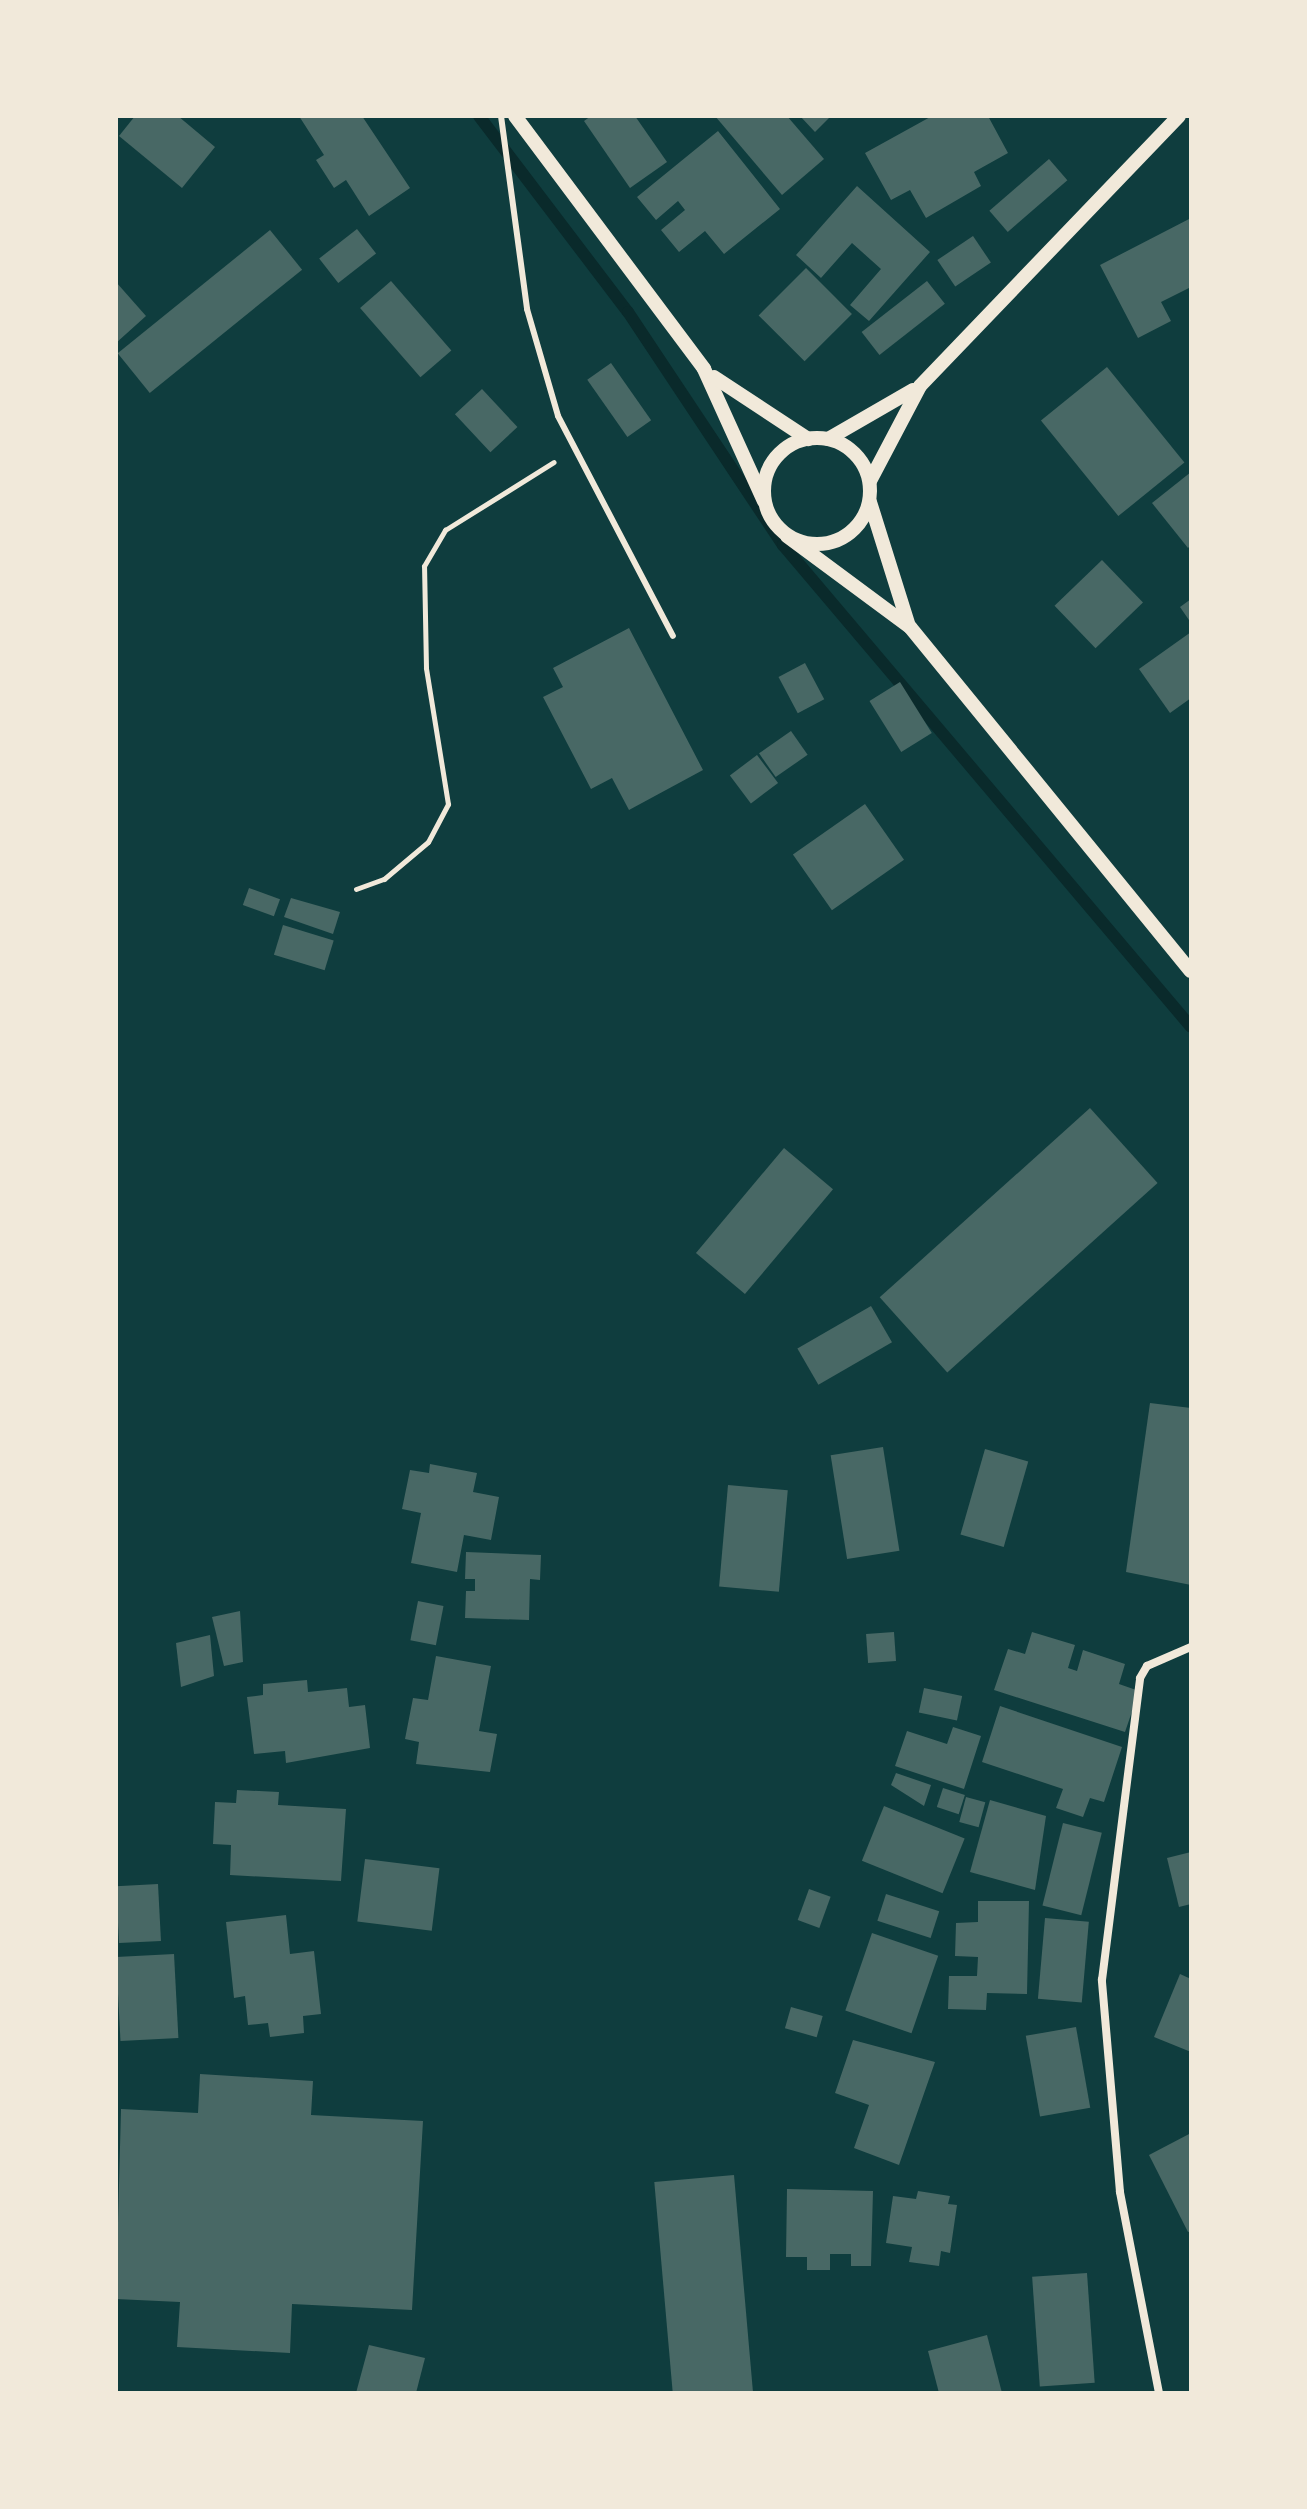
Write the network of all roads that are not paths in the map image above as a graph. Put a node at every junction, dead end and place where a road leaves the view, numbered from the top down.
1 (501, 116) edge
2 (515, 116) edge
3 (1179, 116) edge
4 (704, 369) junction
5 (920, 386) junction
6 (808, 439) junction
7 (828, 439) junction
8 (870, 481) junction
9 (764, 501) junction
10 (870, 502) junction
11 (787, 536) junction
12 (910, 627) junction
13 (673, 636) dead end
14 (1191, 971) edge
15 (1191, 1647) edge
16 (1159, 2393) edge

1 - 13 lane
2 - 4 street
3 - 5 street
4 - 6 street
4 - 9 street
5 - 7 street
5 - 8 street
6 - 7 street
6 - 9 street
7 - 8 street
8 - 10 street
9 - 11 street
10 - 11 street
10 - 12 street
11 - 12 street
12 - 14 street
15 - 16 street

